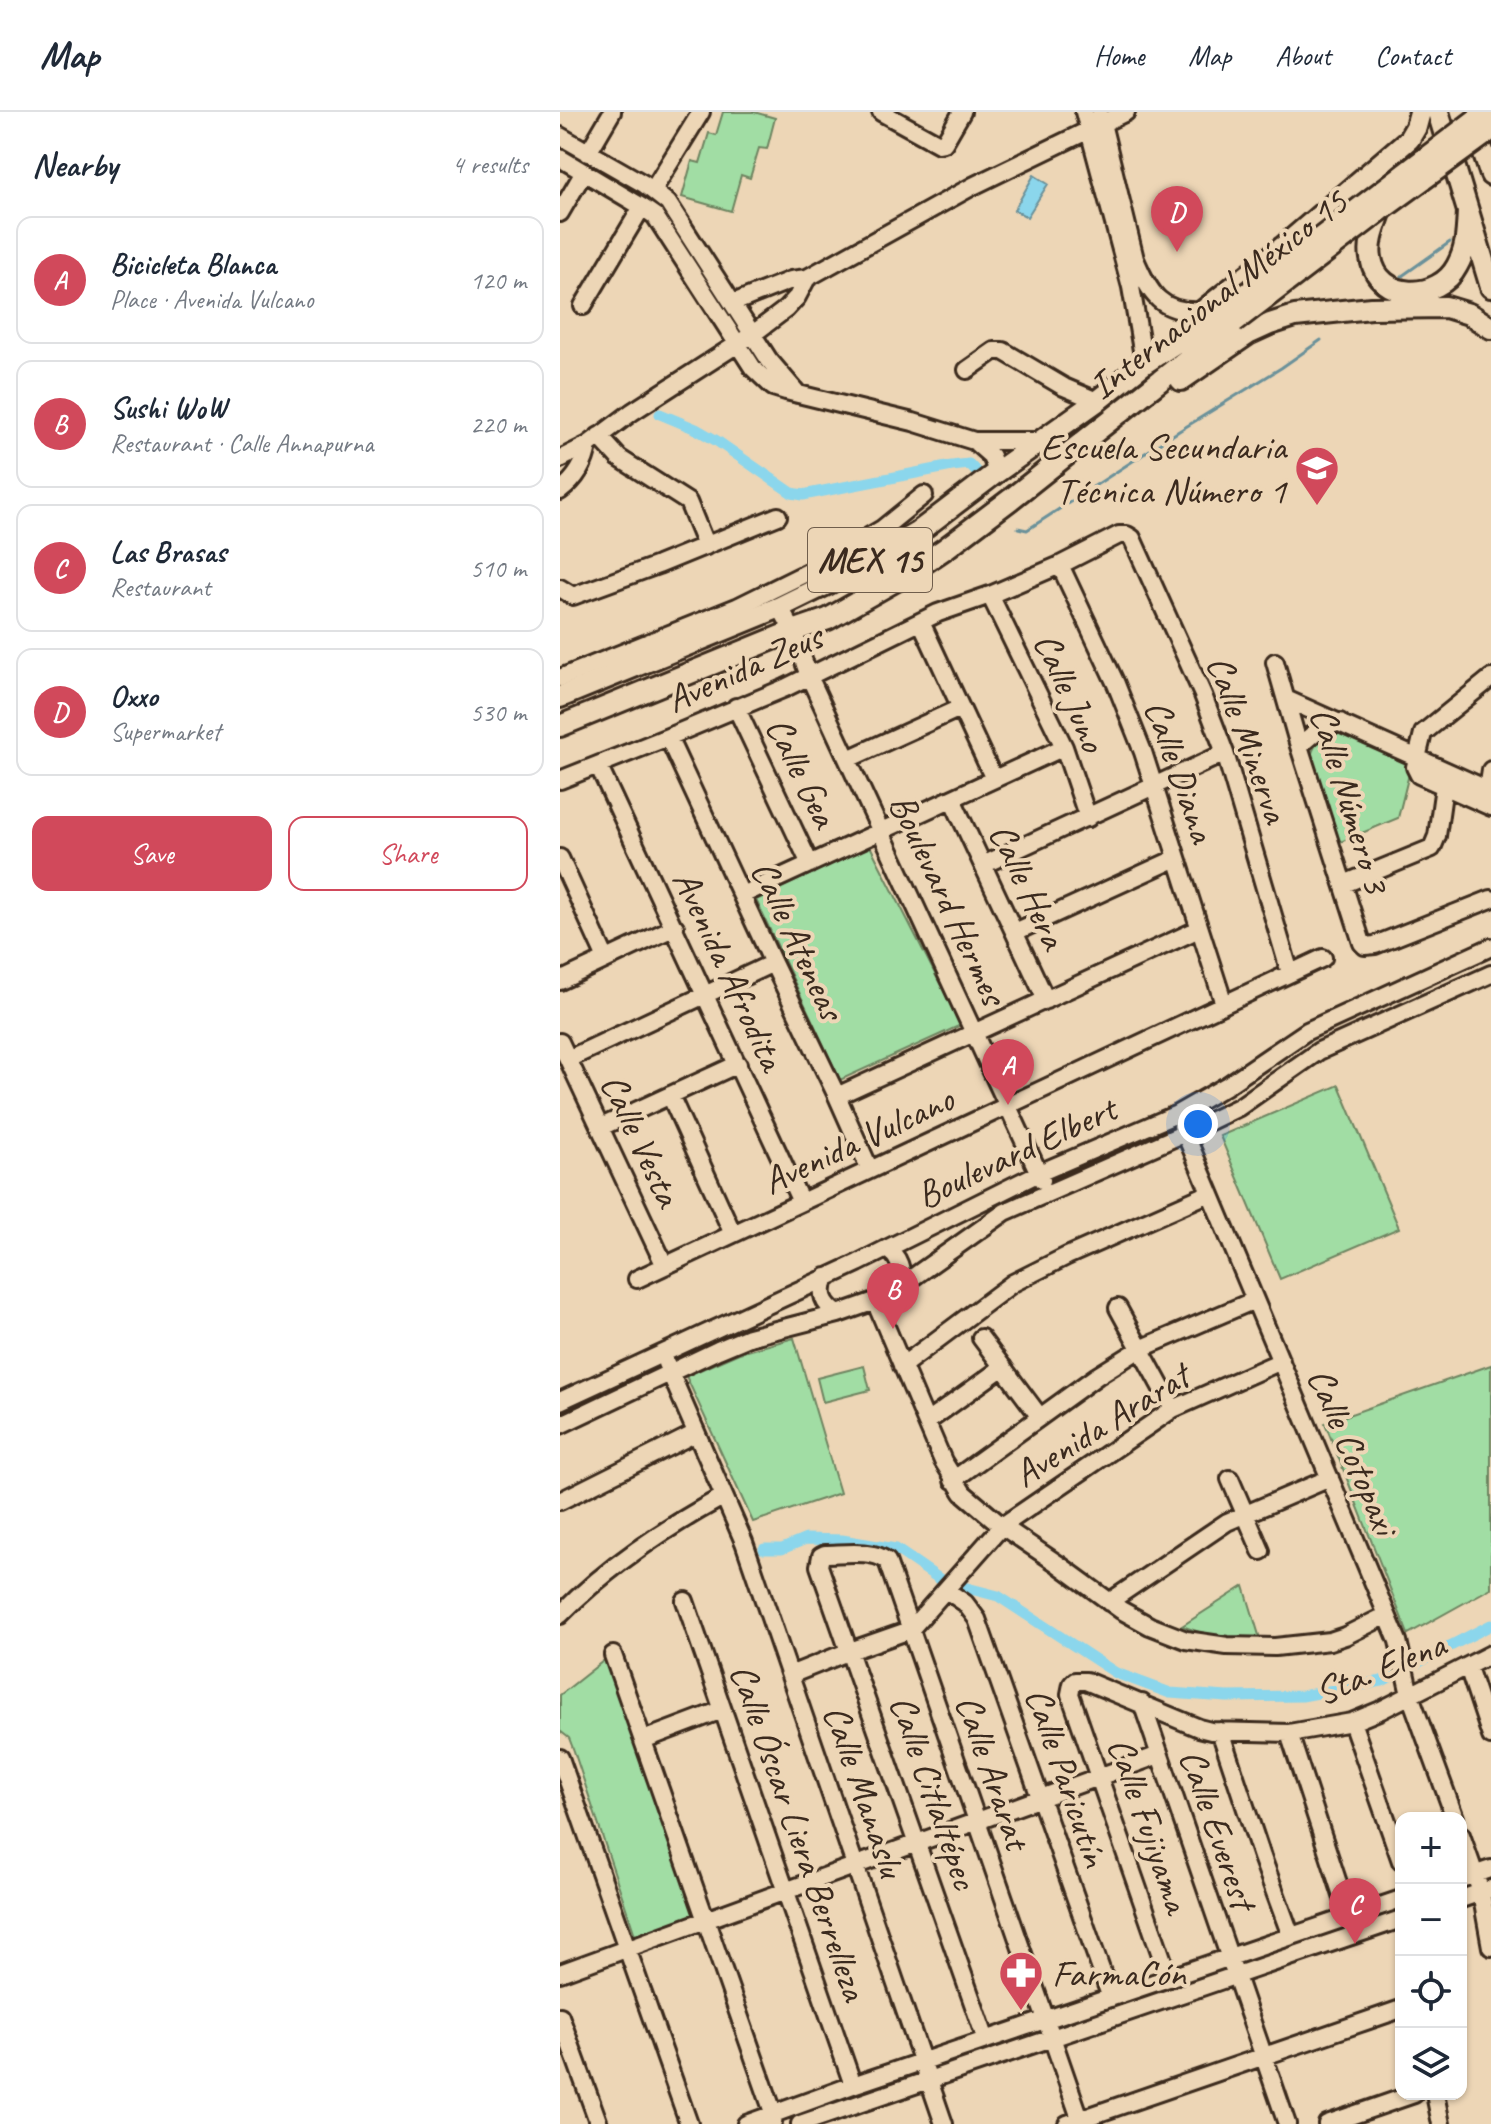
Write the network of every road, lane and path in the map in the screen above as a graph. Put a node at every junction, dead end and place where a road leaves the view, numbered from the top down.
1 (612, 112) edge
2 (701, 112) edge
3 (881, 112) edge
4 (962, 112) edge
5 (1084, 112) edge
6 (1126, 112) edge
7 (1420, 112) edge
8 (1438, 112) edge
9 (1470, 112) edge
10 (1486, 112) edge
11 (1097, 121) edge
12 (1491, 130) edge
13 (560, 136) edge
14 (588, 153) junction
15 (560, 158) edge
16 (610, 166) junction
17 (584, 172) junction
18 (1491, 175) edge
19 (601, 182) junction
20 (653, 190) junction
21 (642, 207) junction
22 (1381, 210) junction
23 (1468, 211) junction
24 (560, 213) edge
25 (807, 278) junction
26 (1491, 287) edge
27 (733, 303) junction
28 (583, 306) dead end
29 (1220, 315) junction
30 (1491, 328) edge
31 (753, 334) junction
32 (737, 345) junction
33 (1143, 356) junction
34 (967, 370) dead end
35 (1129, 376) junction
36 (798, 394) junction
37 (1141, 397) junction
38 (1097, 401) junction
39 (594, 440) junction
40 (974, 441) junction
41 (1042, 441) junction
42 (560, 459) edge
43 (997, 472) junction
44 (560, 491) edge
45 (924, 495) dead end
46 (778, 516) dead end
47 (1127, 535) joint
48 (706, 546) junction
49 (1060, 565) junction
50 (567, 592) edge
51 (990, 595) junction
52 (780, 607) junction
53 (921, 622) junction
54 (793, 631) junction
55 (1275, 662) dead end
56 (809, 676) junction
57 (560, 678) edge
58 (1491, 678) edge
59 (560, 697) edge
60 (1286, 699) junction
61 (736, 707) junction
62 (960, 708) junction
63 (1340, 722) junction
64 (560, 726) edge
65 (668, 737) junction
66 (1299, 746) junction
67 (1064, 747) junction
68 (1225, 753) junction
69 (1417, 757) junction
70 (848, 759) junction
71 (598, 765) junction
72 (1491, 770) edge
73 (994, 779) junction
74 (560, 780) edge
75 (1155, 786) junction
76 (1444, 786) junction
77 (1490, 796) edge
78 (952, 799) junction
79 (1088, 818) junction
80 (881, 831) junction
81 (560, 858) edge
82 (1177, 858) junction
83 (810, 864) junction
84 (983, 865) junction
85 (1344, 884) junction
86 (742, 895) junction
87 (1491, 899) edge
88 (675, 927) junction
89 (1199, 929) junction
90 (1015, 932) junction
91 (1491, 947) edge
92 (1323, 958) dead end
93 (606, 959) junction
94 (773, 963) junction
95 (1442, 970) junction
96 (1290, 973) junction
97 (1491, 974) edge
98 (560, 981) edge
99 (1451, 992) junction
100 (706, 995) junction
101 (1046, 1000) junction
102 (1224, 1004) junction
103 (975, 1033) junction
104 (560, 1042) edge
105 (568, 1059) junction
106 (738, 1064) junction
107 (670, 1095) junction
108 (837, 1096) junction
109 (1008, 1105) junction
110 (1177, 1114) junction
111 (601, 1127) junction
112 (1185, 1133) junction
113 (870, 1170) junction
114 (1039, 1173) junction
115 (1048, 1192) junction
116 (1210, 1193) junction
117 (801, 1202) junction
118 (733, 1234) junction
119 (886, 1249) junction
120 (665, 1266) junction
121 (826, 1277) junction
122 (637, 1279) dead end
123 (902, 1285) junction
124 (1255, 1300) junction
125 (875, 1301) junction
126 (1118, 1308) dead end
127 (838, 1314) junction
128 (981, 1338) dead end
129 (1140, 1349) junction
130 (662, 1354) junction
131 (1281, 1361) junction
132 (902, 1366) junction
133 (1003, 1367) junction
134 (670, 1372) junction
135 (560, 1401) edge
136 (1173, 1409) junction
137 (1040, 1417) junction
138 (927, 1422) junction
139 (560, 1425) edge
140 (696, 1433) junction
141 (1330, 1478) junction
142 (1230, 1479) dead end
143 (953, 1480) junction
144 (724, 1496) junction
145 (560, 1501) edge
146 (1245, 1514) junction
147 (1002, 1526) junction
148 (1261, 1551) dead end
149 (872, 1554) joint
150 (946, 1590) junction
151 (685, 1601) dead end
152 (1109, 1602) junction
153 (560, 1615) edge
154 (1387, 1615) junction
155 (910, 1630) junction
156 (850, 1651) junction
157 (1491, 1654) edge
158 (613, 1655) dead end
159 (1468, 1667) junction
160 (790, 1675) junction
161 (1070, 1694) joint
162 (1410, 1695) junction
163 (1142, 1703) junction
164 (722, 1710) junction
165 (1352, 1722) junction
166 (1220, 1731) junction
167 (1289, 1733) junction
168 (1491, 1736) edge
169 (643, 1740) junction
170 (1159, 1755) junction
171 (560, 1758) edge
172 (1099, 1777) junction
173 (1040, 1798) junction
174 (1453, 1812) edge
175 (976, 1821) junction
176 (918, 1843) junction
177 (1395, 1844) edge
178 (1467, 1851) edge
179 (855, 1865) junction
180 (1476, 1874) edge
181 (1486, 1890) edge
182 (785, 1891) junction
183 (1467, 1897) edge
184 (1395, 1901) edge
185 (1349, 1917) junction
186 (706, 1920) junction
187 (1395, 1921) edge
188 (1355, 1935) junction
189 (1291, 1936) junction
190 (1491, 1947) edge
191 (628, 1948) junction
192 (1228, 1958) junction
193 (560, 1973) edge
194 (1234, 1976) junction
195 (1169, 1978) junction
196 (1111, 1998) junction
197 (1395, 2011) edge
198 (560, 2016) edge
199 (1046, 2019) junction
200 (1053, 2038) junction
201 (986, 2040) junction
202 (1263, 2056) junction
203 (923, 2061) junction
204 (929, 2080) junction
205 (853, 2085) junction
206 (1397, 2100) edge
207 (1436, 2100) edge
208 (774, 2119) edge
209 (1076, 2122) edge
210 (599, 2124) edge
211 (689, 2124) edge
212 (746, 2124) edge
213 (800, 2124) edge
214 (944, 2124) edge
215 (1287, 2124) edge
216 (1327, 2124) edge
217 (1441, 2124) edge

1 - 14 street
2 - 20 street
3 - 4 street
5 - 11 street
6 - 11 street
7 - 29 main road
8 - 23 main road
9 - 18 main road
10 - 29 main road, Internacional México 15 / MEX 15, bridge
11 - 25 street
11 - 29 street
11 - 33 street
12 - 22 main road, Internacional México 15 / MEX 15, bridge
13 - 14 street
14 - 16 street
15 - 17 street
16 - 19 street
16 - 20 street
17 - 19 street
17 - 24 street
19 - 21 street
20 - 27 street
21 - 28 street
21 - 32 street
22 - 23 main road
22 - 29 main road, Internacional México 15 / MEX 15, bridge
23 - 26 main road
25 - 27 street
25 - 31 street
27 - 31 street
29 - 33 main road
29 - 35 main road, Internacional México 15 / MEX 15
29 - 37 main road, Internacional México 15 / MEX 15
30 - 37 main road
31 - 32 street
31 - 36 street
32 - 36 street
32 - 39 street
33 - 35 main road
34 - 38 street
35 - 38 main road, Internacional México 15 / MEX 15
36 - 40 street
37 - 54 main road, Internacional México 15 / MEX 15
38 - 41 main road, Internacional México 15 / MEX 15
39 - 42 street
39 - 44 street
39 - 48 street
40 - 41 street
40 - 43 street
41 - 43 main road, Internacional México 15 / MEX 15
43 - 52 main road, Internacional México 15 / MEX 15
45 - 57 street
46 - 48 street
47 - 49 street, Avenida Zeus
47 - 68 street, Calle Minerva
48 - 50 street
49 - 51 street, Avenida Zeus
49 - 75 street, Calle Diana
51 - 53 street, Avenida Zeus
51 - 67 street, Calle Juno
52 - 54 street, Boulevard Hermes
52 - 59 main road, Internacional México 15 / MEX 15
53 - 56 street, Avenida Zeus
53 - 62 street
54 - 56 street, Boulevard Hermes
54 - 64 main road, Internacional México 15 / MEX 15
55 - 60 street, Calle Número 3
56 - 61 street, Avenida Zeus
56 - 70 street, Boulevard Hermes
58 - 69 street
60 - 63 street
60 - 66 street, Calle Número 3
61 - 65 street, Avenida Zeus
61 - 83 street, Calle Gea
62 - 70 street
62 - 73 street
63 - 66 street
63 - 69 street
65 - 71 street, Avenida Zeus
65 - 86 street, Calle Ateneas
66 - 85 street, Calle Número 3
67 - 73 street
67 - 79 street, Calle Juno
68 - 75 street
68 - 96 street, Calle Minerva
69 - 76 street
69 - 77 street
70 - 80 street, Boulevard Hermes
71 - 74 street, Avenida Zeus
71 - 88 street, Avenida Afrodita
72 - 77 street
73 - 78 street
75 - 79 street
75 - 82 street, Calle Diana
76 - 77 street
76 - 85 street
78 - 80 street
78 - 84 street, Calle Hera
79 - 84 street
80 - 83 street
80 - 103 street, Boulevard Hermes
81 - 93 street
82 - 89 street, Calle Diana
82 - 90 street
83 - 86 street
84 - 90 street, Calle Hera
85 - 87 street, Calle Número 3
86 - 94 street, Calle Ateneas
88 - 93 street
88 - 100 street, Avenida Afrodita
89 - 101 street
89 - 102 street, Calle Diana
90 - 101 street, Calle Hera
91 - 95 street, Boulevard Elbert
92 - 96 street, Avenida Vulcano
93 - 98 street
94 - 100 street
94 - 108 street, Calle Ateneas
95 - 99 street
95 - 110 street, Boulevard Elbert
96 - 102 street, Avenida Vulcano
97 - 99 street, Boulevard Elbert
99 - 112 street, Boulevard Elbert
100 - 105 street
100 - 106 street, Avenida Afrodita
101 - 103 street
102 - 109 street, Avenida Vulcano
103 - 108 street
103 - 109 street, Boulevard Hermes
104 - 105 street, Calle Vesta
105 - 111 street, Calle Vesta
106 - 107 street
106 - 117 street, Avenida Afrodita
107 - 111 street
107 - 118 street
108 - 113 street, Calle Ateneas
109 - 113 street, Avenida Vulcano
109 - 114 street, Boulevard Hermes
110 - 112 street, Calle Cotopaxi
110 - 114 street, Boulevard Elbert
111 - 120 street, Calle Vesta
112 - 115 street, Boulevard Elbert
112 - 116 street, Calle Cotopaxi
113 - 117 street, Avenida Vulcano
114 - 115 street, Boulevard Hermes
114 - 119 street, Boulevard Elbert
115 - 123 street, Boulevard Elbert
116 - 124 street, Calle Cotopaxi
116 - 132 street
117 - 118 street, Avenida Vulcano
118 - 120 street, Avenida Vulcano
119 - 121 street, Boulevard Elbert
119 - 123 street
120 - 122 street, Avenida Vulcano
121 - 127 street
121 - 130 street, Boulevard Elbert
123 - 125 street, Boulevard Elbert
124 - 129 street
124 - 131 street, Calle Cotopaxi
125 - 127 street, Boulevard Elbert
125 - 132 street
126 - 129 street
127 - 134 street, Boulevard Elbert
128 - 133 street
129 - 136 street
129 - 137 street
130 - 134 street, Calle Manaslu
130 - 135 street, Boulevard Elbert
131 - 136 street, Avenida Ararat
131 - 141 street, Calle Cotopaxi
132 - 138 street
133 - 137 street
133 - 138 street
134 - 139 street, Boulevard Elbert
134 - 140 street, Calle Manaslu
136 - 147 street, Avenida Ararat
137 - 143 street
138 - 143 street
140 - 144 street, Calle Manaslu
140 - 145 street
141 - 146 street
141 - 154 street, Calle Cotopaxi
142 - 146 street
143 - 147 street
144 - 153 street
144 - 160 street, Calle Manaslu
146 - 148 street
146 - 152 street
147 - 150 street, Avenida Ararat
147 - 152 street
149 - 155 street, Calle Ararat
149 - 156 street, Calle Citlaltépec
150 - 155 street, Avenida Ararat
150 - 173 street, Calle Paricutín
151 - 164 street, Calle Óscar Liera Berrelleza
152 - 154 street
154 - 162 street, Calle Cotopaxi
155 - 156 street
155 - 175 street, Calle Ararat
156 - 160 street
156 - 176 street, Calle Citlaltépec
157 - 159 street, Sta. Elena
158 - 169 street
159 - 162 street, Sta. Elena
159 - 168 street
160 - 179 street, Calle Manaslu
161 - 163 street, Sta. Elena
161 - 172 street, Calle Fujiyama
162 - 165 street, Sta. Elena
162 - 174 street, Calle Cotopaxi
163 - 166 street, Sta. Elena
163 - 170 street, Calle Everest
164 - 169 street
164 - 182 street, Calle Óscar Liera Berrelleza
165 - 167 street, Sta. Elena
165 - 177 street
166 - 167 street, Sta. Elena
166 - 189 street
167 - 185 street
169 - 186 street
170 - 172 street
170 - 192 street, Calle Everest
171 - 191 street
172 - 173 street
172 - 195 street, Calle Fujiyama
173 - 175 street
173 - 196 street, Calle Paricutín
175 - 176 street
175 - 199 street, Calle Ararat
176 - 179 street
176 - 201 street, Calle Citlaltépec
178 - 180 street
179 - 182 street
179 - 203 street, Calle Manaslu
180 - 181 street
181 - 183 street
181 - 190 street
182 - 186 street
182 - 205 street, Calle Óscar Liera Berrelleza
184 - 185 street
185 - 188 street
185 - 189 street
186 - 191 street
186 - 208 street
187 - 188 street
188 - 194 street
189 - 192 street
191 - 193 street
191 - 211 street
192 - 194 street, Calle Everest
192 - 195 street
194 - 200 street
194 - 202 street, Calle Everest
195 - 196 street
196 - 199 street
197 - 202 street
198 - 210 street
199 - 200 street, Calle Ararat
199 - 201 street
200 - 204 street
200 - 209 street, Calle Ararat
201 - 203 street
202 - 209 street
202 - 215 street, Calle Everest
203 - 204 street, Calle Manaslu
203 - 205 street
204 - 213 street
204 - 214 street, Calle Manaslu
205 - 208 street
206 - 216 street
207 - 217 street
208 - 212 street

